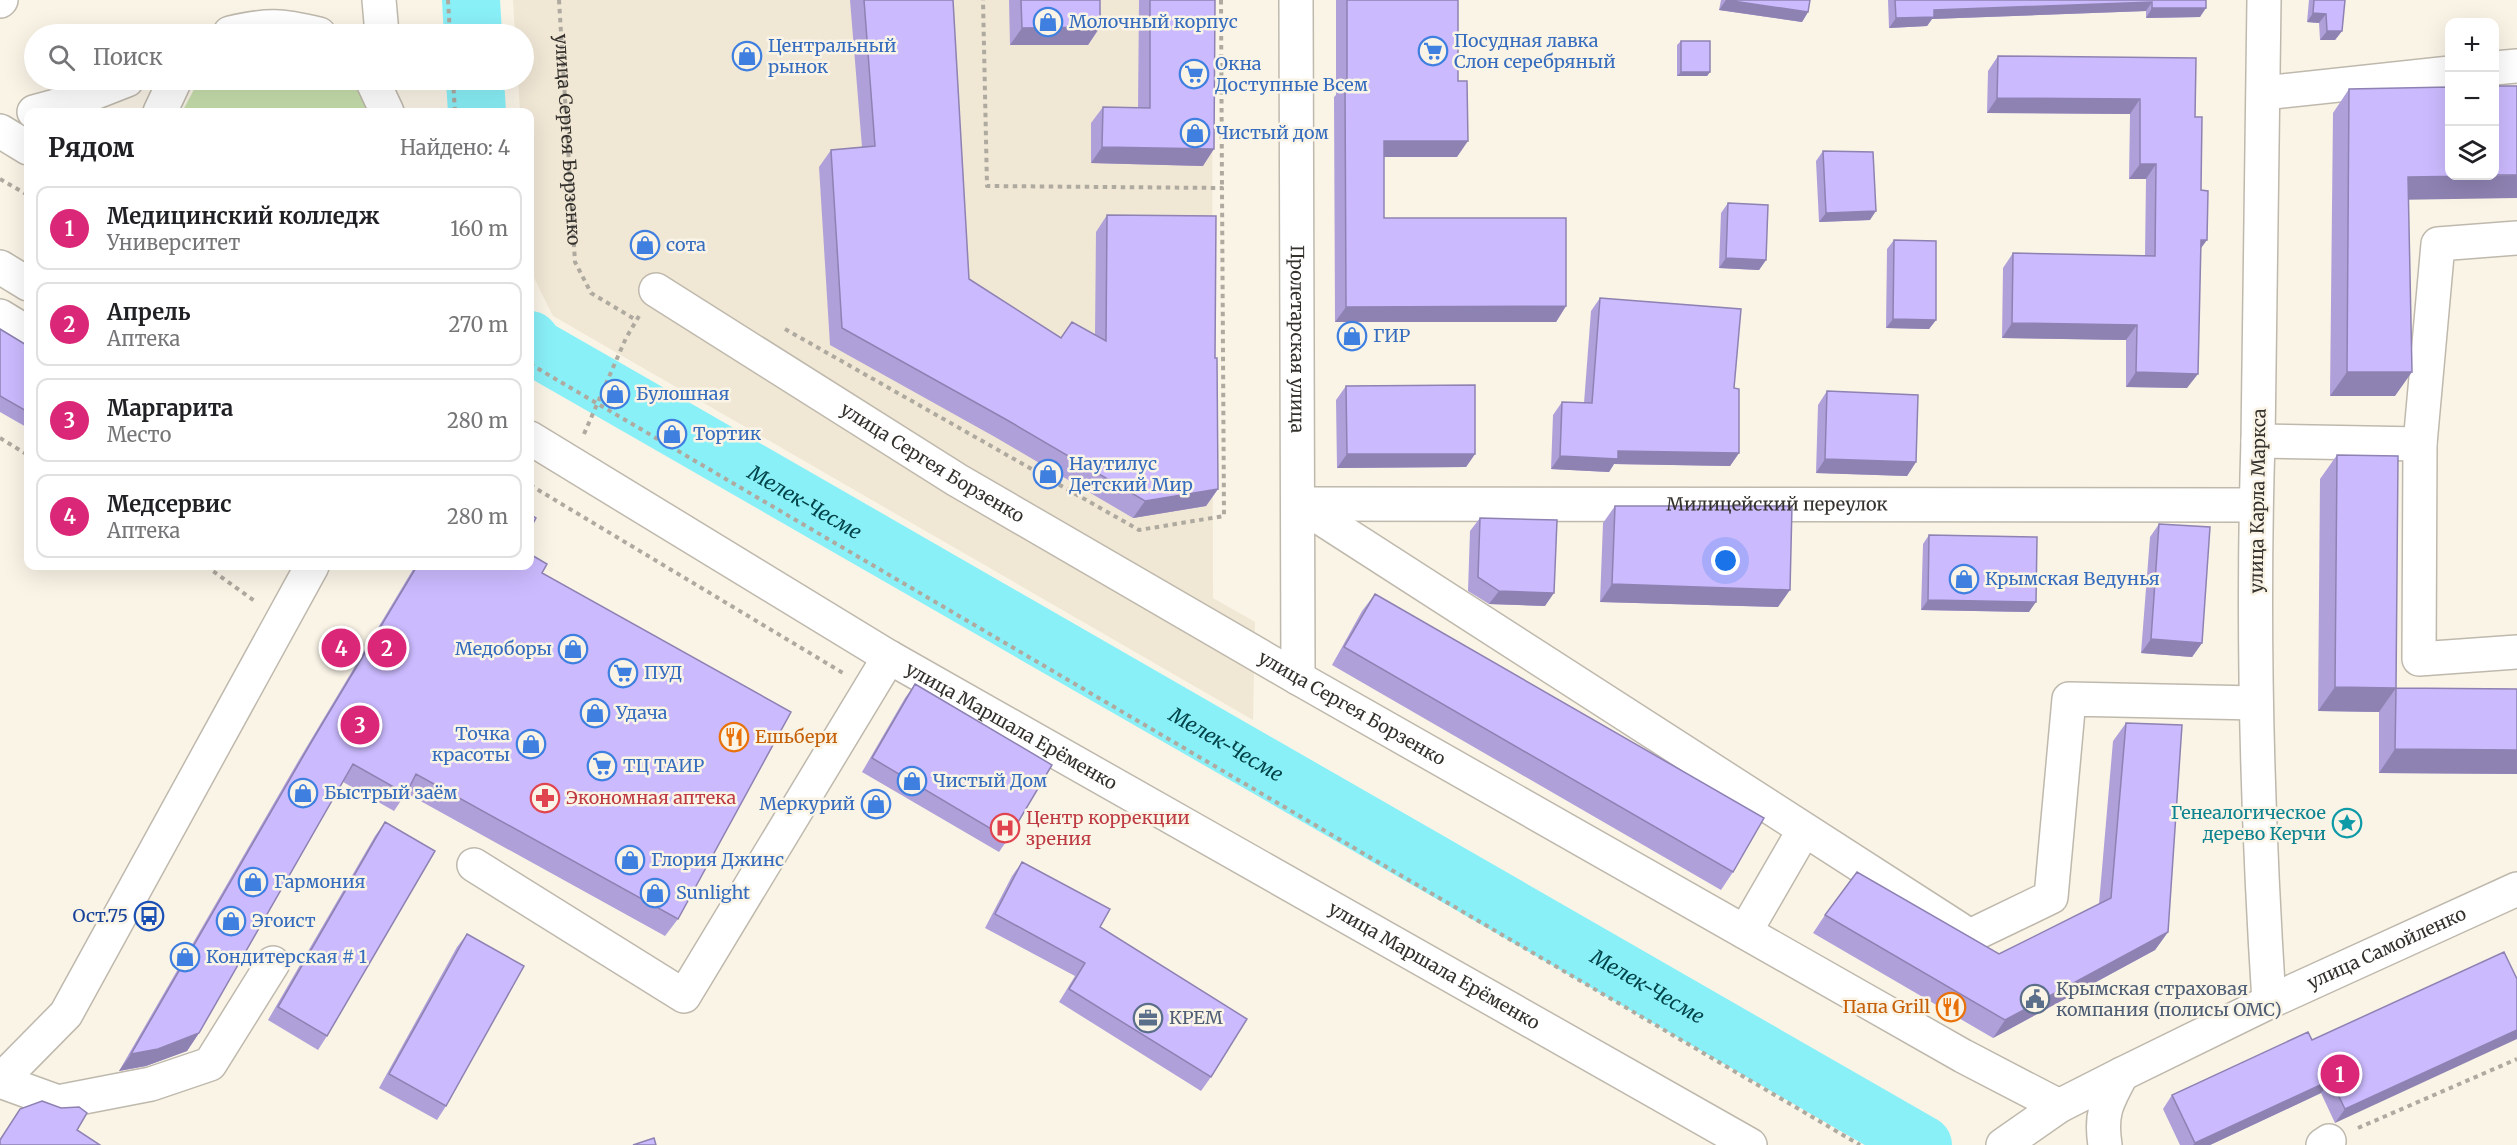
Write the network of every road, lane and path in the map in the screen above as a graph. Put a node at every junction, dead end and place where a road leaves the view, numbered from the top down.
1 (282, 0) edge
2 (379, 0) edge
3 (448, 0) edge
4 (559, 0) edge
5 (983, 0) edge
6 (1221, 0) edge
7 (1296, 0) edge
8 (2264, 0) edge
9 (245, 24) edge
10 (381, 24) edge
11 (449, 24) edge
12 (2517, 66) edge
13 (2499, 68) edge
14 (2445, 74) edge
15 (102, 90) edge
16 (170, 90) edge
17 (377, 90) edge
18 (387, 90) edge
19 (454, 90) edge
20 (2264, 93) junction
21 (49, 108) edge
22 (162, 108) edge
23 (386, 108) edge
24 (388, 108) edge
25 (455, 108) edge
26 (24, 115) edge
27 (0, 123) edge
28 (0, 131) edge
29 (24, 146) edge
30 (0, 179) edge
31 (1222, 188) junction
32 (24, 193) edge
33 (2517, 238) edge
34 (0, 267) edge
35 (24, 282) edge
36 (656, 290) dead end
37 (0, 316) edge
38 (636, 320) dead end
39 (785, 329) dead end
40 (24, 331) edge
41 (626, 338) dead end
42 (534, 366) edge
43 (598, 404) junction
44 (0, 438) edge
45 (534, 440) edge
46 (2258, 441) junction
47 (2420, 444) junction
48 (24, 453) edge
49 (534, 487) edge
50 (1299, 504) junction
51 (2255, 505) junction
52 (212, 570) edge
53 (310, 570) edge
54 (281, 620) junction
55 (2517, 652) edge
56 (889, 657) junction
57 (1298, 678) junction
58 (870, 689) junction
59 (2256, 703) junction
60 (1804, 830) junction
61 (474, 865) dead end
62 (2517, 889) edge
63 (1745, 932) junction
64 (273, 963) dead end
65 (2270, 1002) junction
66 (2517, 1059) edge
67 (2122, 1074) junction
68 (0, 1081) edge
69 (2059, 1106) junction
70 (2326, 1143) edge
71 (2004, 1144) edge
72 (1750, 1145) edge
73 (1860, 1145) edge
74 (2105, 1145) edge

1 - 9 main road
2 - 10 main road
3 - 11 path
4 - 38 path, улица Сергея Борзенко
5 - 31 path
6 - 31 path
7 - 50 main road, Пролетарская улица
8 - 20 main road, улица Карла Маркса
12 - 13 main road
14 - 20 main road
15 - 21 main road
16 - 22 main road
17 - 23 main road
18 - 24 main road
19 - 25 path
20 - 46 main road, улица Карла Маркса
26 - 27 main road
28 - 29 main road
30 - 32 path
31 - 39 path
33 - 47 main road
34 - 35 main road
36 - 57 main road, улица Сергея Борзенко
37 - 40 main road
41 - 43 path
42 - 43 path
43 - 73 path
44 - 48 path
45 - 56 main road, улица Маршала Ерёменко
46 - 47 main road
46 - 51 main road, улица Карла Маркса
47 - 55 main road
49 - 58 path
50 - 51 main road, Милицейский переулок
50 - 57 main road, Пролетарская улица
50 - 60 main road
51 - 59 main road, улица Карла Маркса
52 - 54 path
53 - 54 main road
54 - 68 main road
56 - 58 main road
56 - 72 main road, улица Маршала Ерёменко
57 - 63 main road, улица Сергея Борзенко
58 - 61 main road
59 - 60 main road
59 - 65 main road, улица Карла Маркса
60 - 63 main road
62 - 65 main road, улица Самойленко
63 - 69 main road, улица Сергея Борзенко
64 - 68 main road
65 - 67 main road, улица Самойленко
66 - 70 path
67 - 69 main road, улица Самойленко
67 - 74 main road
69 - 71 main road, улица Самойленко

